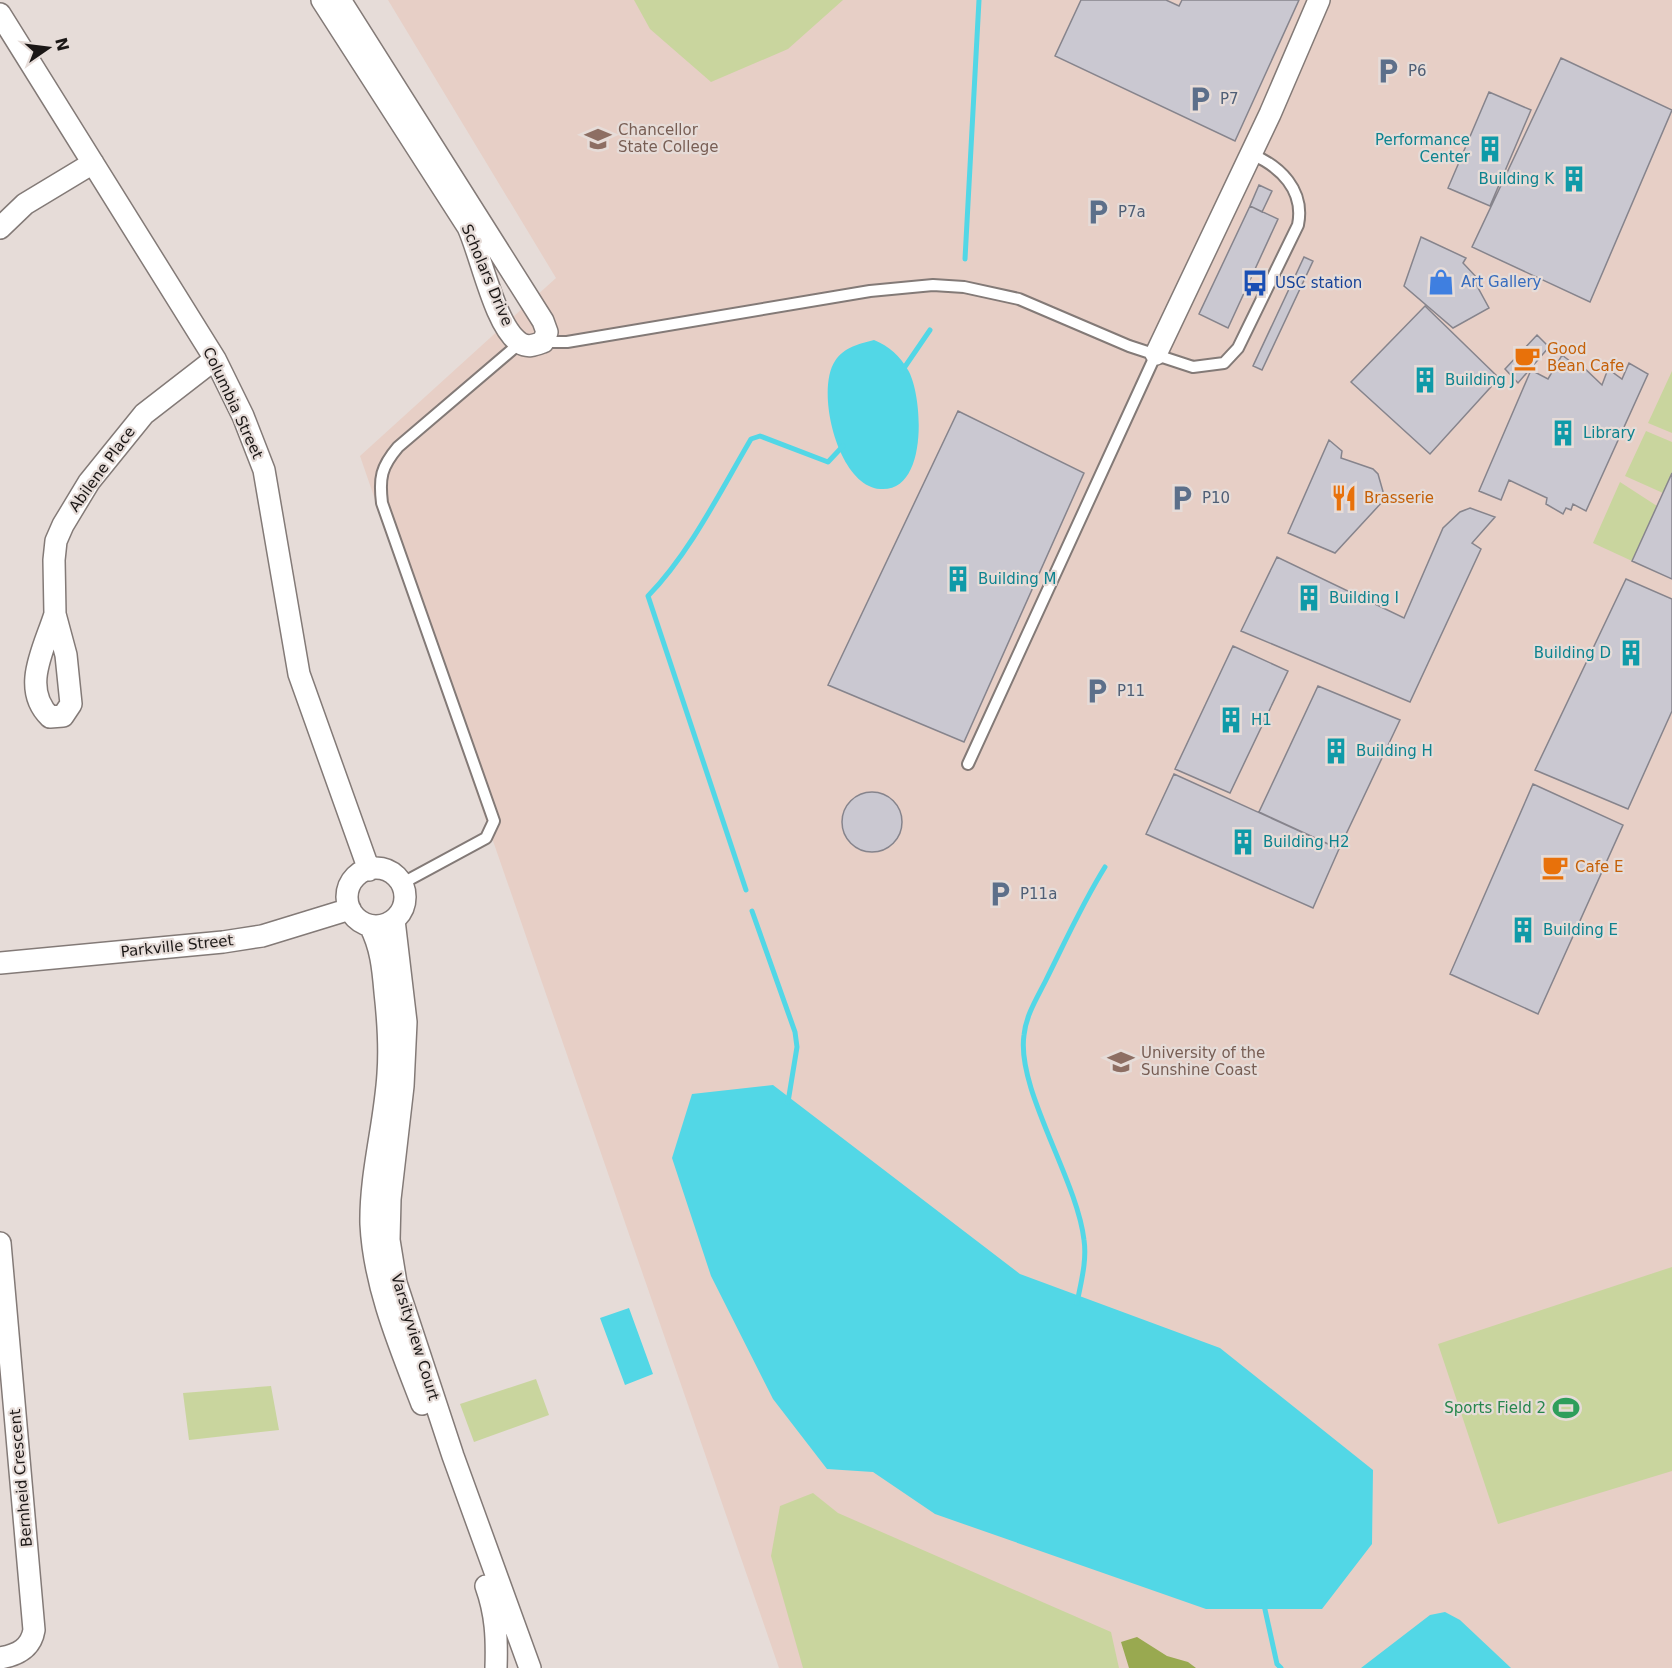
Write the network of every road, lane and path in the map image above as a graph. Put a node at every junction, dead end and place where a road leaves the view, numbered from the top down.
1 (322, 0) edge
2 (340, 0) edge
3 (1319, 0) edge
4 (0, 14) edge
5 (1251, 154) junction
6 (93, 163) junction
7 (0, 228) edge
8 (543, 342) junction
9 (520, 343) junction
10 (1156, 354) junction
11 (215, 359) junction
12 (55, 614) dead end
13 (968, 764) dead end
14 (369, 870) junction
15 (401, 884) junction
16 (350, 909) junction
17 (394, 920) junction
18 (370, 926) junction
19 (0, 963) edge
20 (381, 1198) junction
21 (0, 1243) edge
22 (500, 1605) junction
23 (0, 1658) edge
24 (496, 1668) edge
25 (530, 1668) edge

1 - 9 street, Scholars Drive
2 - 8 street, Scholars Drive
3 - 5 street
4 - 6 street, Columbia Street
5 - 10 street
5 - 10 lane
6 - 7 street
6 - 11 street, Columbia Street
8 - 9 street, Scholars Drive
8 - 10 lane
9 - 15 lane
10 - 13 lane
11 - 12 street, Abilene Place
11 - 14 street, Columbia Street
14 - 15 street
14 - 16 street
15 - 17 street
16 - 18 street
16 - 19 street, Parkville Street
17 - 18 street
17 - 20 street, Varsityview Court
18 - 20 street, Varsityview Court
20 - 22 street, Varsityview Court
21 - 23 street, Bernheid Crescent
22 - 24 street, Varsityview Court
22 - 25 street, Varsityview Court

